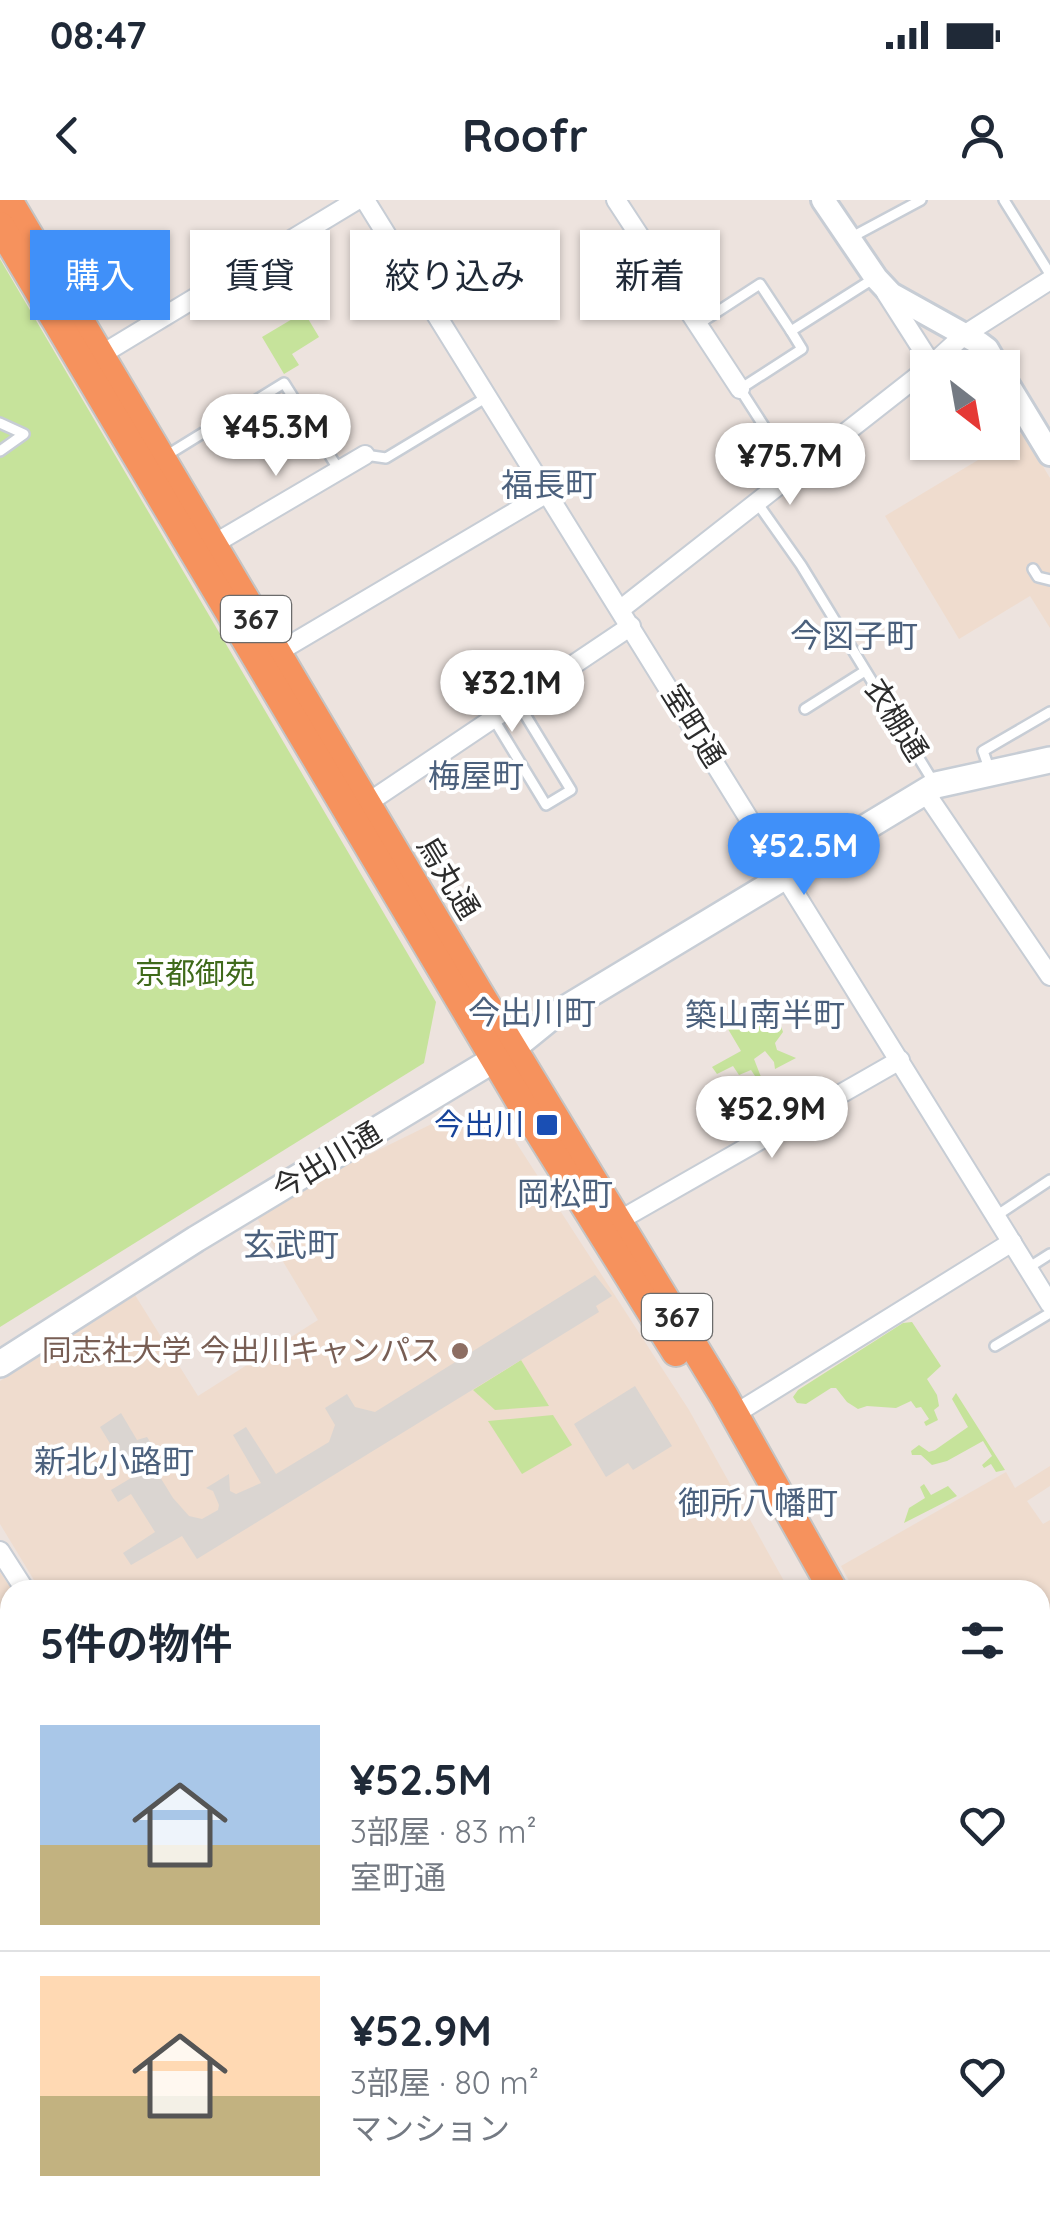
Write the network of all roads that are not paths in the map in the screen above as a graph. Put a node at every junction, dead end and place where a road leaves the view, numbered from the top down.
1 (8, 200) edge
2 (361, 200) edge
3 (616, 200) edge
4 (823, 200) edge
5 (921, 200) edge
6 (1004, 200) edge
7 (0, 226) edge
8 (849, 238) junction
9 (1050, 277) edge
10 (877, 280) junction
11 (697, 325) junction
12 (791, 331) junction
13 (964, 335) junction
14 (919, 350) edge
15 (948, 350) edge
16 (988, 350) edge
17 (100, 356) junction
18 (910, 382) edge
19 (740, 389) junction
20 (487, 397) junction
21 (1020, 404) edge
22 (0, 424) edge
23 (0, 451) edge
24 (365, 454) joint
25 (1050, 454) edge
26 (162, 458) junction
27 (338, 470) junction
28 (794, 473) junction
29 (547, 493) junction
30 (758, 504) junction
31 (212, 544) junction
32 (1033, 568) dead end
33 (1050, 580) edge
34 (626, 617) junction
35 (268, 658) junction
36 (865, 671) junction
37 (517, 702) junction
38 (805, 709) dead end
39 (1050, 712) edge
40 (493, 718) junction
41 (1050, 760) edge
42 (991, 773) junction
43 (930, 789) junction
44 (366, 804) junction
45 (786, 876) junction
46 (1050, 976) edge
47 (501, 1048) junction
48 (900, 1060) junction
49 (1050, 1180) edge
50 (996, 1216) junction
51 (620, 1220) junction
52 (1012, 1242) junction
53 (1050, 1254) edge
54 (1028, 1268) junction
55 (1050, 1304) edge
56 (1050, 1313) edge
57 (0, 1346) edge
58 (995, 1346) dead end
59 (0, 1364) edge
60 (735, 1414) junction
61 (0, 1551) edge
62 (18, 1580) edge
63 (808, 1580) edge
64 (826, 1580) edge

1 - 17 highway, 烏丸通 / 367
2 - 17 street
2 - 20 street, 室町通
3 - 11 street
4 - 8 street
5 - 8 lane
6 - 9 lane
7 - 35 highway, 烏丸通 / 367
8 - 10 street
9 - 13 street
10 - 12 lane
10 - 13 street
10 - 14 street
11 - 12 lane
11 - 19 street
12 - 19 lane
13 - 15 street
13 - 16 street
17 - 26 highway, 烏丸通 / 367
18 - 28 street
19 - 28 lane
20 - 24 lane
20 - 29 street, 室町通
21 - 25 street
22 - 23 lane
24 - 27 street
26 - 27 lane
26 - 31 highway, 烏丸通 / 367
27 - 31 street
28 - 30 street
29 - 34 street, 室町通
29 - 35 street
30 - 34 street
30 - 36 lane, 衣棚通
31 - 35 highway, 烏丸通 / 367
32 - 33 lane
34 - 37 street
34 - 45 street, 室町通
35 - 44 highway, 烏丸通 / 367
35 - 47 highway, 烏丸通 / 367
36 - 38 lane
36 - 43 lane, 衣棚通
37 - 40 street
37 - 40 lane
39 - 42 lane
40 - 44 street
41 - 42 main road, 今出川通
42 - 43 main road, 今出川通
43 - 45 main road, 今出川通
43 - 46 street, 衣棚通
44 - 47 highway, 烏丸通 / 367
45 - 47 main road, 今出川通
45 - 48 street, 室町通
47 - 51 highway, 烏丸通 / 367
47 - 57 main road, 今出川通
47 - 59 main road, 今出川通
47 - 63 highway, 烏丸通 / 367
48 - 50 street, 室町通
48 - 51 street
49 - 50 lane
50 - 52 street, 室町通
51 - 60 highway, 烏丸通 / 367
52 - 54 street, 室町通
52 - 60 street
53 - 54 lane
54 - 55 street, 室町通
56 - 58 lane
60 - 64 highway, 烏丸通 / 367
61 - 62 street

